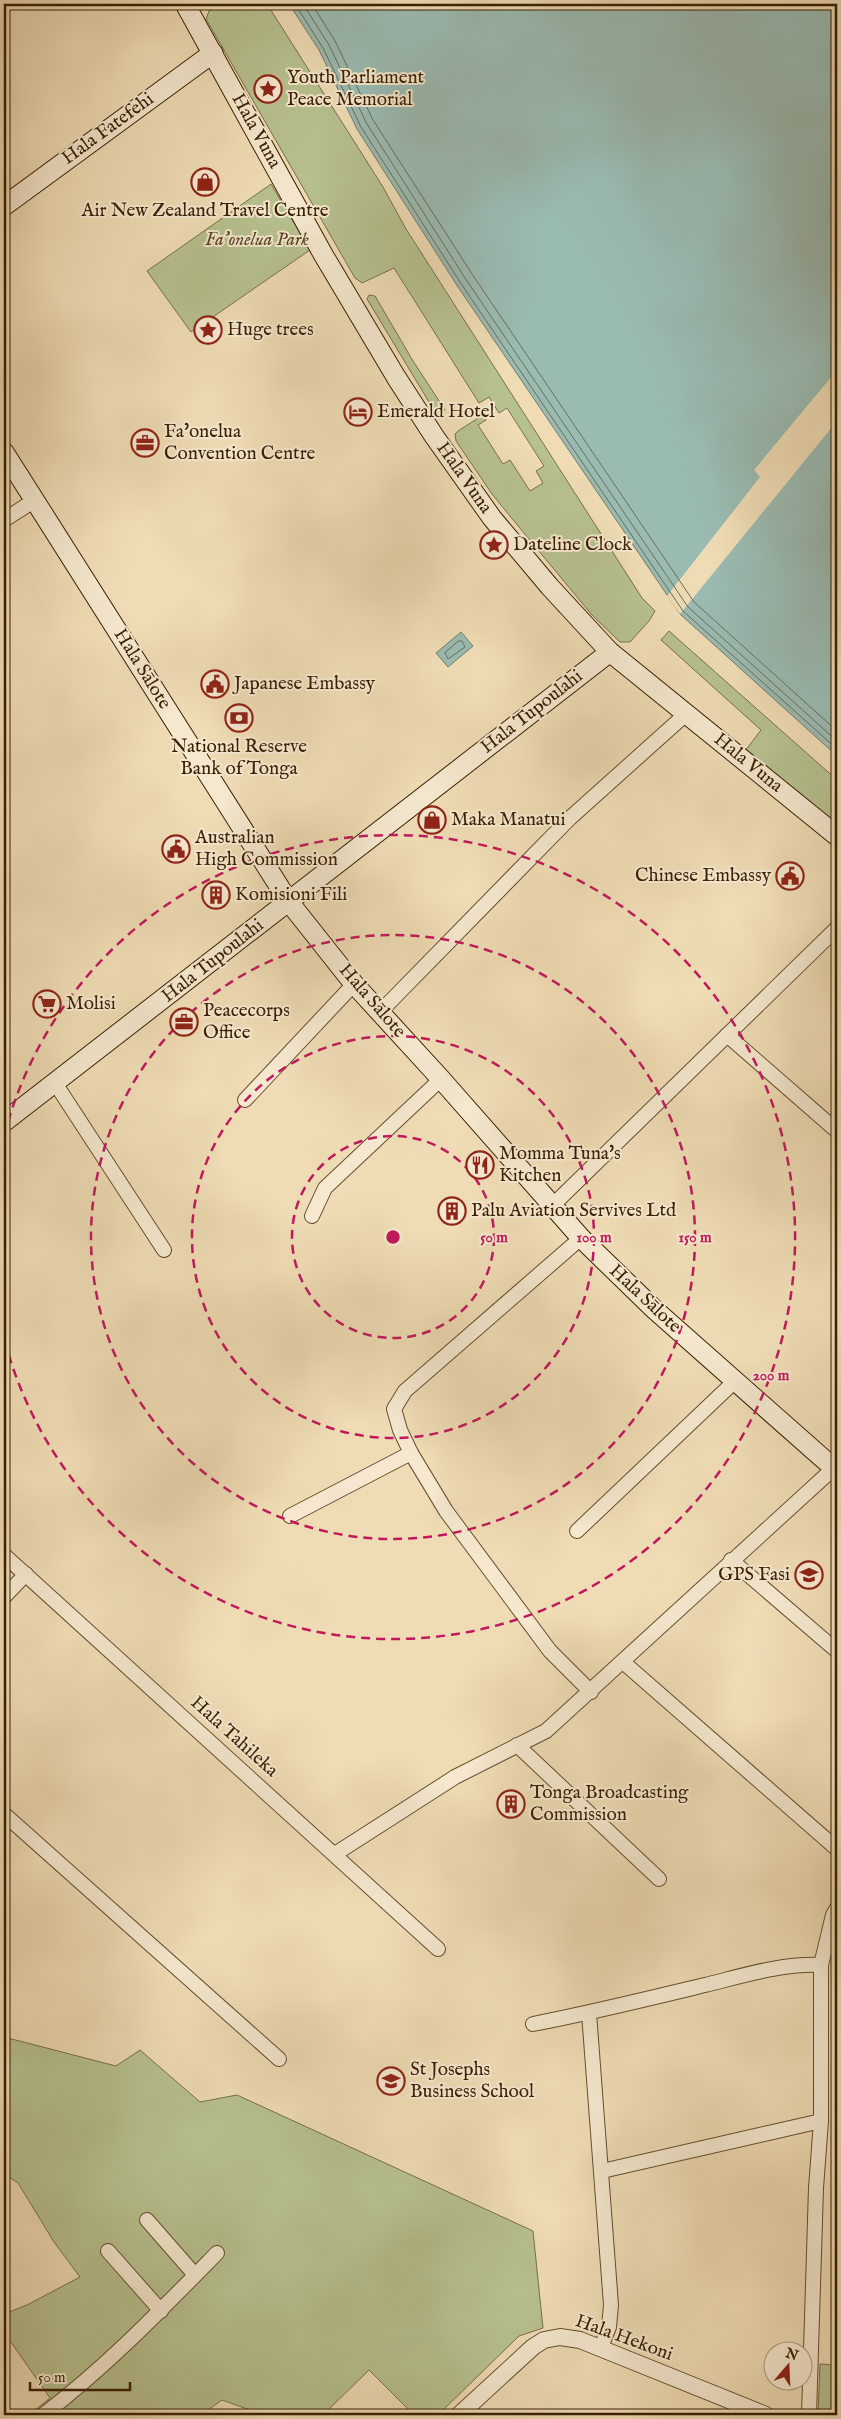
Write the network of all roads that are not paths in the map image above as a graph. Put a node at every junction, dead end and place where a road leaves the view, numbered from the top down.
1 (185, 4) edge
2 (213, 53) junction
3 (4, 206) edge
4 (4, 452) edge
5 (35, 500) junction
6 (4, 520) edge
7 (610, 652) junction
8 (686, 714) junction
9 (837, 836) edge
10 (289, 902) junction
11 (837, 928) edge
12 (354, 984) junction
13 (380, 1012) junction
14 (727, 1035) junction
15 (441, 1079) junction
16 (55, 1083) junction
17 (246, 1100) dead end
18 (4, 1122) edge
19 (837, 1131) edge
20 (553, 1205) junction
21 (312, 1216) dead end
22 (581, 1238) junction
23 (164, 1250) dead end
24 (735, 1381) junction
25 (411, 1453) junction
26 (836, 1469) edge
27 (290, 1516) dead end
28 (577, 1531) dead end
29 (4, 1555) edge
30 (731, 1560) junction
31 (26, 1574) junction
32 (4, 1597) edge
33 (837, 1651) edge
34 (623, 1662) junction
35 (591, 1692) junction
36 (517, 1745) junction
37 (4, 1814) edge
38 (837, 1849) edge
39 (335, 1854) junction
40 (659, 1879) dead end
41 (837, 1908) edge
42 (438, 1949) dead end
43 (821, 1965) junction
44 (589, 2013) junction
45 (532, 2024) dead end
46 (279, 2059) dead end
47 (821, 2121) junction
48 (602, 2171) junction
49 (147, 2220) dead end
50 (108, 2251) dead end
51 (217, 2253) dead end
52 (195, 2275) junction
53 (161, 2311) junction
54 (601, 2347) junction
55 (43, 2415) edge
56 (459, 2415) edge
57 (766, 2415) edge
58 (810, 2415) edge

1 - 2 main road, Hala Vuna
2 - 3 main road, Hala Fatefehi
2 - 7 main road, Hala Vuna
4 - 5 main road, Hala Sālote
5 - 6 street
5 - 10 main road, Hala Sālote
7 - 8 main road, Hala Vuna
7 - 10 main road, Hala Tupoulahi
8 - 9 main road, Hala Vuna
8 - 13 street
10 - 12 main road, Hala Sālote
10 - 16 main road, Hala Tupoulahi
11 - 14 street
12 - 13 main road, Hala Sālote
12 - 17 street
13 - 15 main road, Hala Sālote
14 - 19 street
14 - 20 street
15 - 20 main road, Hala Sālote
15 - 21 street
16 - 18 main road, Hala Tupoulahi
16 - 23 street
20 - 22 main road, Hala Sālote
22 - 24 main road, Hala Sālote
22 - 25 street
24 - 26 main road, Hala Sālote
24 - 28 street
25 - 27 street
25 - 35 street
26 - 30 street
29 - 31 street, Hala Tahileka
30 - 33 street
30 - 34 street
31 - 32 street
31 - 39 street, Hala Tahileka
34 - 35 street
34 - 38 street
35 - 36 street
36 - 39 street
36 - 40 street
37 - 46 street
39 - 42 street, Hala Tahileka
41 - 43 street
43 - 44 street
43 - 47 street
44 - 45 street
44 - 48 street
47 - 48 street
47 - 58 street
48 - 54 street
49 - 52 street
50 - 53 street
51 - 52 street
52 - 53 street
53 - 55 street
54 - 56 street, Hala Hekoni
54 - 57 street, Hala Hekoni

